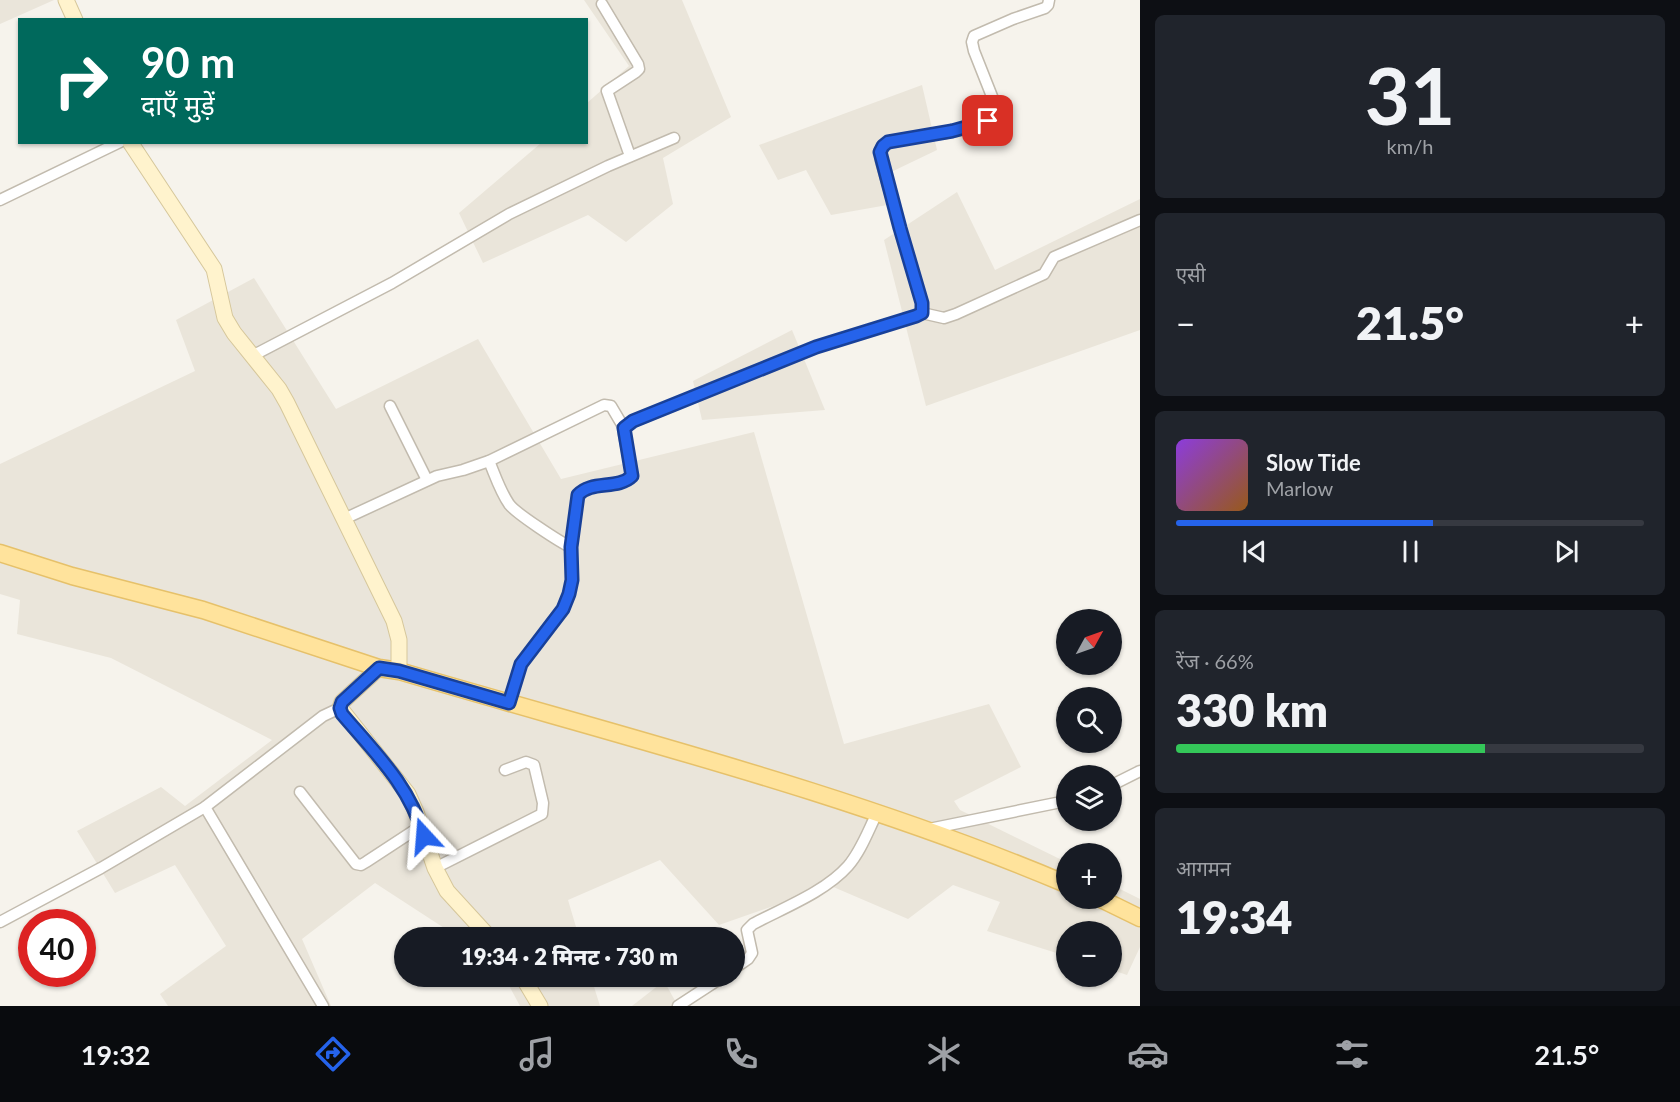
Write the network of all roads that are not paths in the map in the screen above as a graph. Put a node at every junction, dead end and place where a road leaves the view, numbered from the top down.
1 (66, 0) edge
2 (1049, 0) edge
3 (602, 4) dead end
4 (74, 18) edge
5 (674, 138) dead end
6 (116, 144) edge
7 (131, 144) edge
8 (630, 156) junction
9 (0, 200) edge
10 (1140, 220) edge
11 (922, 313) junction
12 (252, 356) junction
13 (390, 406) dead end
14 (624, 428) junction
15 (489, 461) junction
16 (427, 480) junction
17 (344, 519) junction
18 (571, 547) junction
19 (0, 553) edge
20 (379, 668) junction
21 (399, 671) junction
22 (509, 703) junction
23 (340, 708) junction
24 (505, 770) dead end
25 (1140, 771) edge
26 (1122, 780) edge
27 (300, 792) dead end
28 (1056, 803) edge
29 (205, 807) junction
30 (877, 813) junction
31 (421, 826) junction
32 (925, 830) junction
33 (435, 868) junction
34 (1056, 880) edge
35 (1122, 909) edge
36 (1140, 918) edge
37 (0, 922) edge
38 (480, 927) edge
39 (745, 961) edge
40 (529, 987) edge
41 (707, 987) edge
42 (323, 1006) edge
43 (540, 1006) edge
44 (678, 1006) edge

1 - 4 street
2 - 11 street
3 - 8 street
5 - 8 street
6 - 9 street
7 - 12 street
8 - 12 street
10 - 11 street
11 - 14 street
12 - 17 street
13 - 16 street
14 - 15 street
14 - 18 street
15 - 16 street
15 - 18 street
16 - 17 street
17 - 21 street
18 - 22 street
19 - 20 main road
20 - 21 main road
20 - 23 street
21 - 22 main road
22 - 30 main road
23 - 29 street
23 - 31 street
24 - 33 street
25 - 26 street
27 - 31 street
28 - 32 street
29 - 37 street
29 - 42 street
30 - 32 main road
30 - 39 street
31 - 33 street
32 - 34 main road
33 - 38 street
35 - 36 main road
40 - 43 street
41 - 44 street

